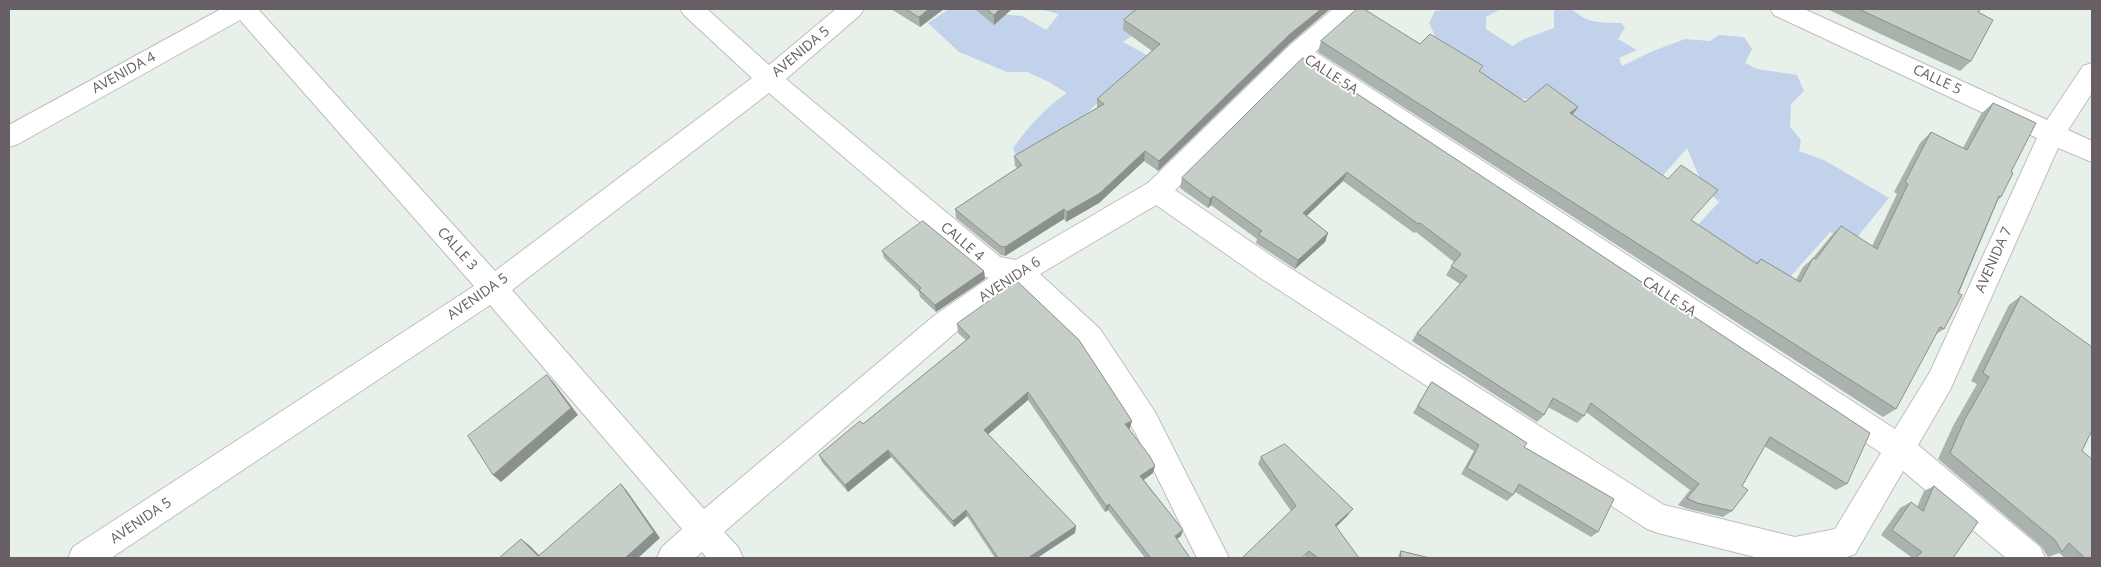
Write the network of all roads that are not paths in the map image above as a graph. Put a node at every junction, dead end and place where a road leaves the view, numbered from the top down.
1 (240, 9) edge
2 (244, 9) edge
3 (692, 9) edge
4 (852, 9) edge
5 (1348, 9) edge
6 (1782, 9) edge
7 (1298, 53) junction
8 (2092, 73) edge
9 (769, 79) junction
10 (2052, 133) junction
11 (9, 137) edge
12 (2092, 152) edge
13 (1157, 191) junction
14 (1019, 272) junction
15 (493, 288) junction
16 (1899, 448) junction
17 (703, 530) junction
18 (84, 558) edge
19 (673, 558) edge
20 (728, 558) edge
21 (1214, 558) edge
22 (2029, 558) edge

1 - 11 street, AVENIDA 4
2 - 15 street, CALLE 3
3 - 9 street, CALLE 4
4 - 9 street, AVENIDA 5
5 - 7 street, AVENIDA 6
6 - 10 street, CALLE 5
7 - 13 street, AVENIDA 6
7 - 16 street, CALLE 5A
8 - 10 street, AVENIDA 7
9 - 14 street, CALLE 4
9 - 15 street, AVENIDA 5
10 - 12 street, CALLE 5
10 - 16 street, AVENIDA 7
13 - 14 street, AVENIDA 6
13 - 16 street, AVENIDA 7
14 - 17 street, AVENIDA 6
14 - 21 street
15 - 17 street, CALLE 3
15 - 18 street, AVENIDA 5
16 - 22 street, CALLE 5A
17 - 19 street, AVENIDA 6
17 - 20 street, CALLE 3

